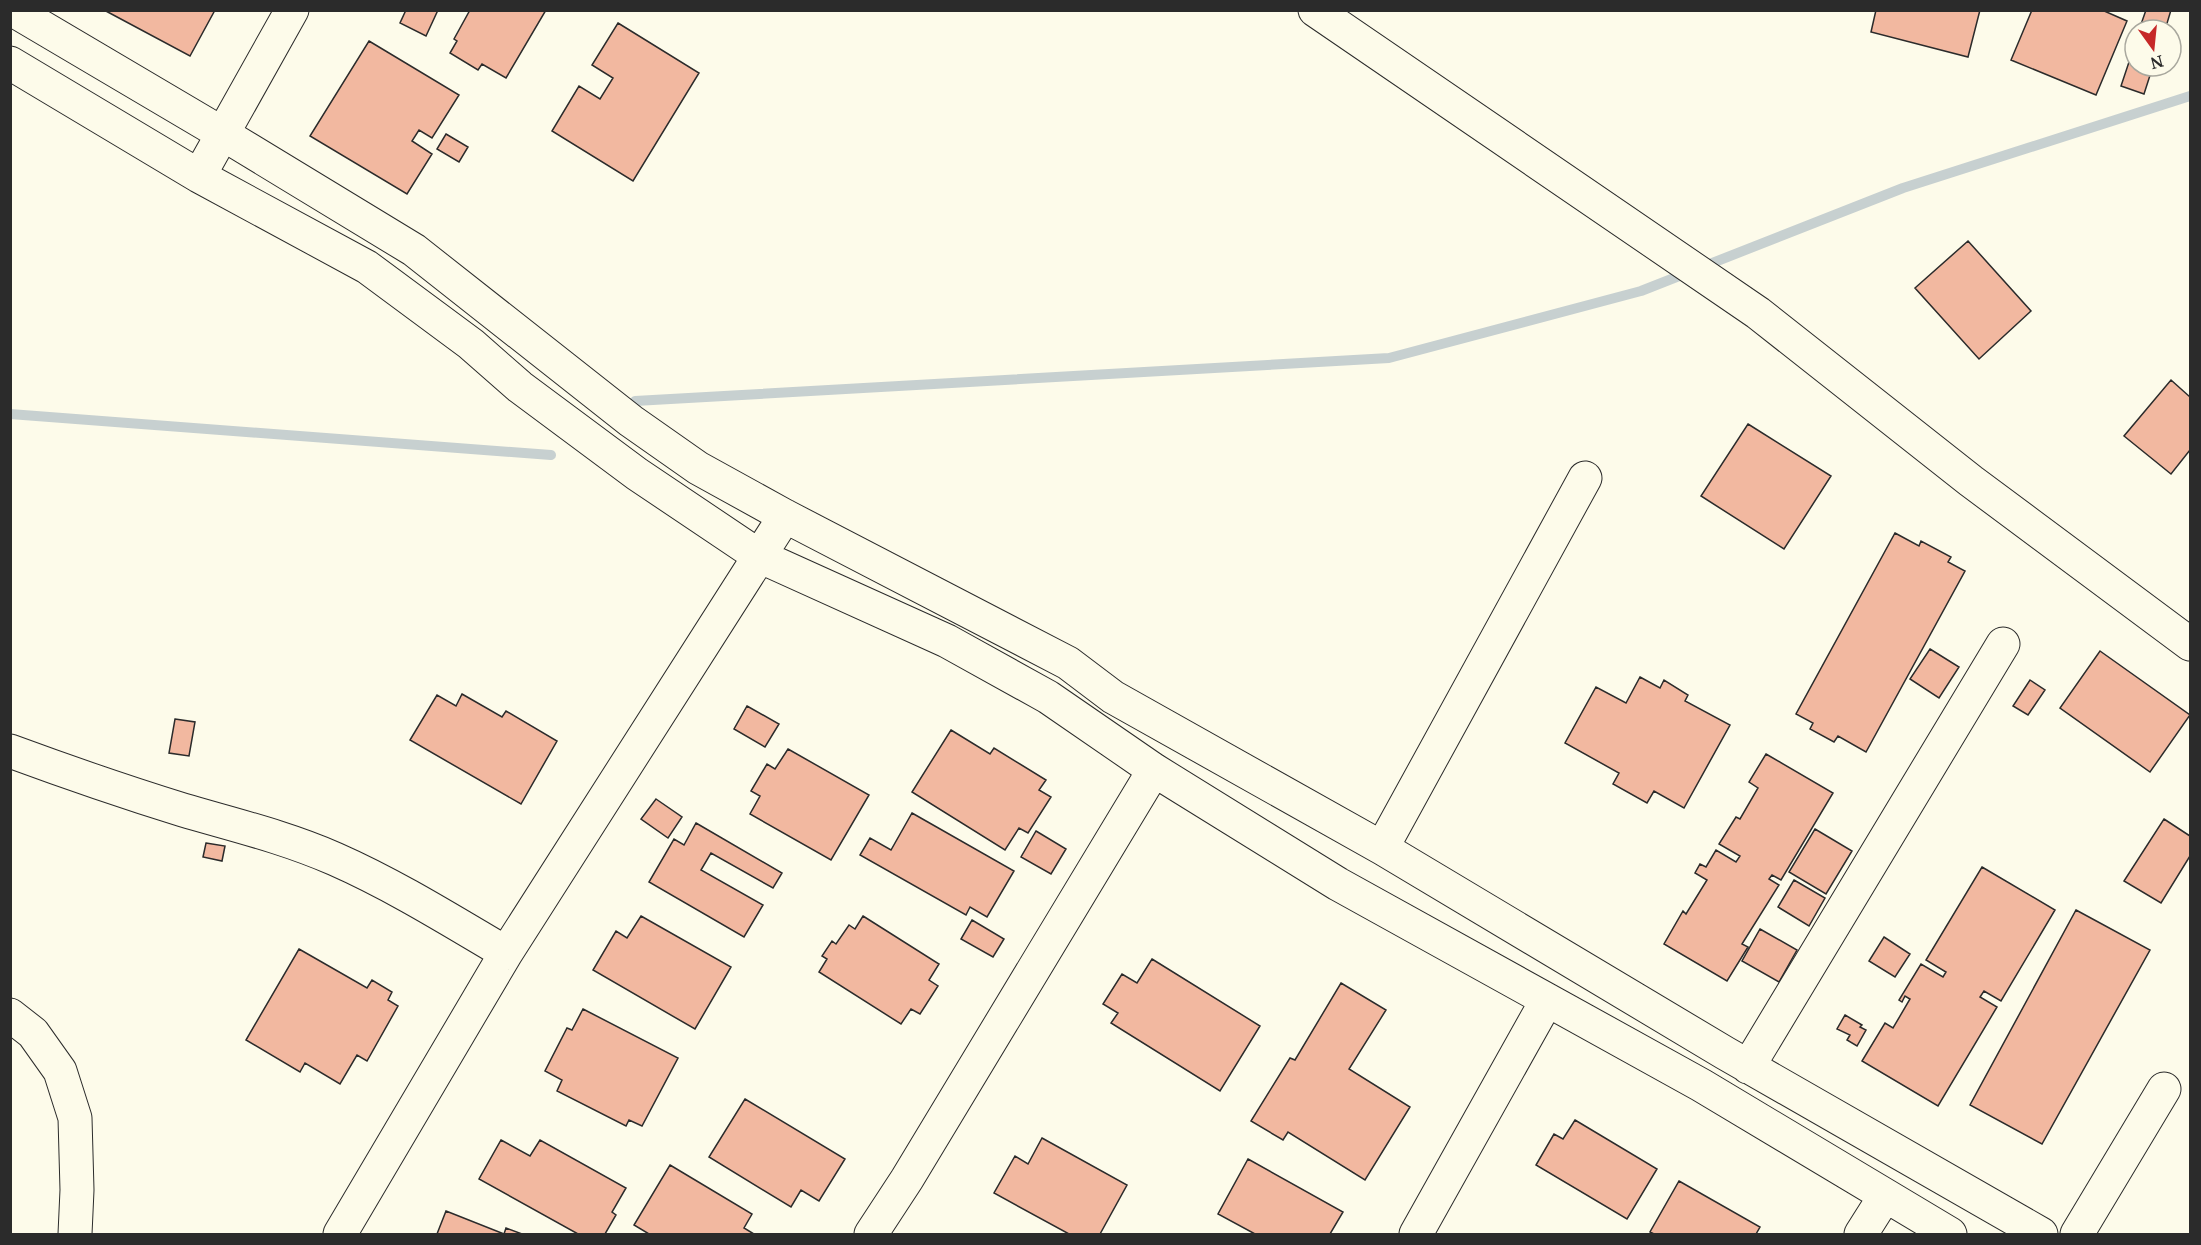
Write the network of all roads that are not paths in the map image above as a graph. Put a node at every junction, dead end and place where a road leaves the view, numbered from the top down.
1 (13, 10) edge
2 (292, 10) edge
3 (1315, 10) edge
4 (10, 63) edge
5 (223, 134) junction
6 (199, 176) junction
7 (1585, 478) dead end
8 (785, 516) junction
9 (759, 556) junction
10 (2003, 644) dead end
11 (2190, 644) edge
12 (10, 751) edge
13 (1154, 770) junction
14 (1382, 848) junction
15 (506, 953) junction
16 (1547, 1000) junction
17 (10, 1015) edge
18 (1748, 1067) junction
19 (2164, 1089) dead end
20 (1885, 1196) junction
21 (75, 1234) edge
22 (340, 1234) edge
23 (871, 1234) edge
24 (1416, 1234) edge
25 (1862, 1234) edge
26 (1950, 1234) edge
27 (2041, 1234) edge
28 (2077, 1234) edge

1 - 5 street
2 - 5 street
3 - 11 street
4 - 6 street
5 - 6 street
5 - 8 street
6 - 9 street
7 - 14 street
8 - 9 street
8 - 14 street
9 - 13 street
9 - 15 street
10 - 18 street
12 - 15 street
13 - 16 street
13 - 23 street
14 - 18 street
15 - 22 street
16 - 20 street
16 - 24 street
17 - 21 street
18 - 27 street
19 - 28 street
20 - 25 street
20 - 26 street

